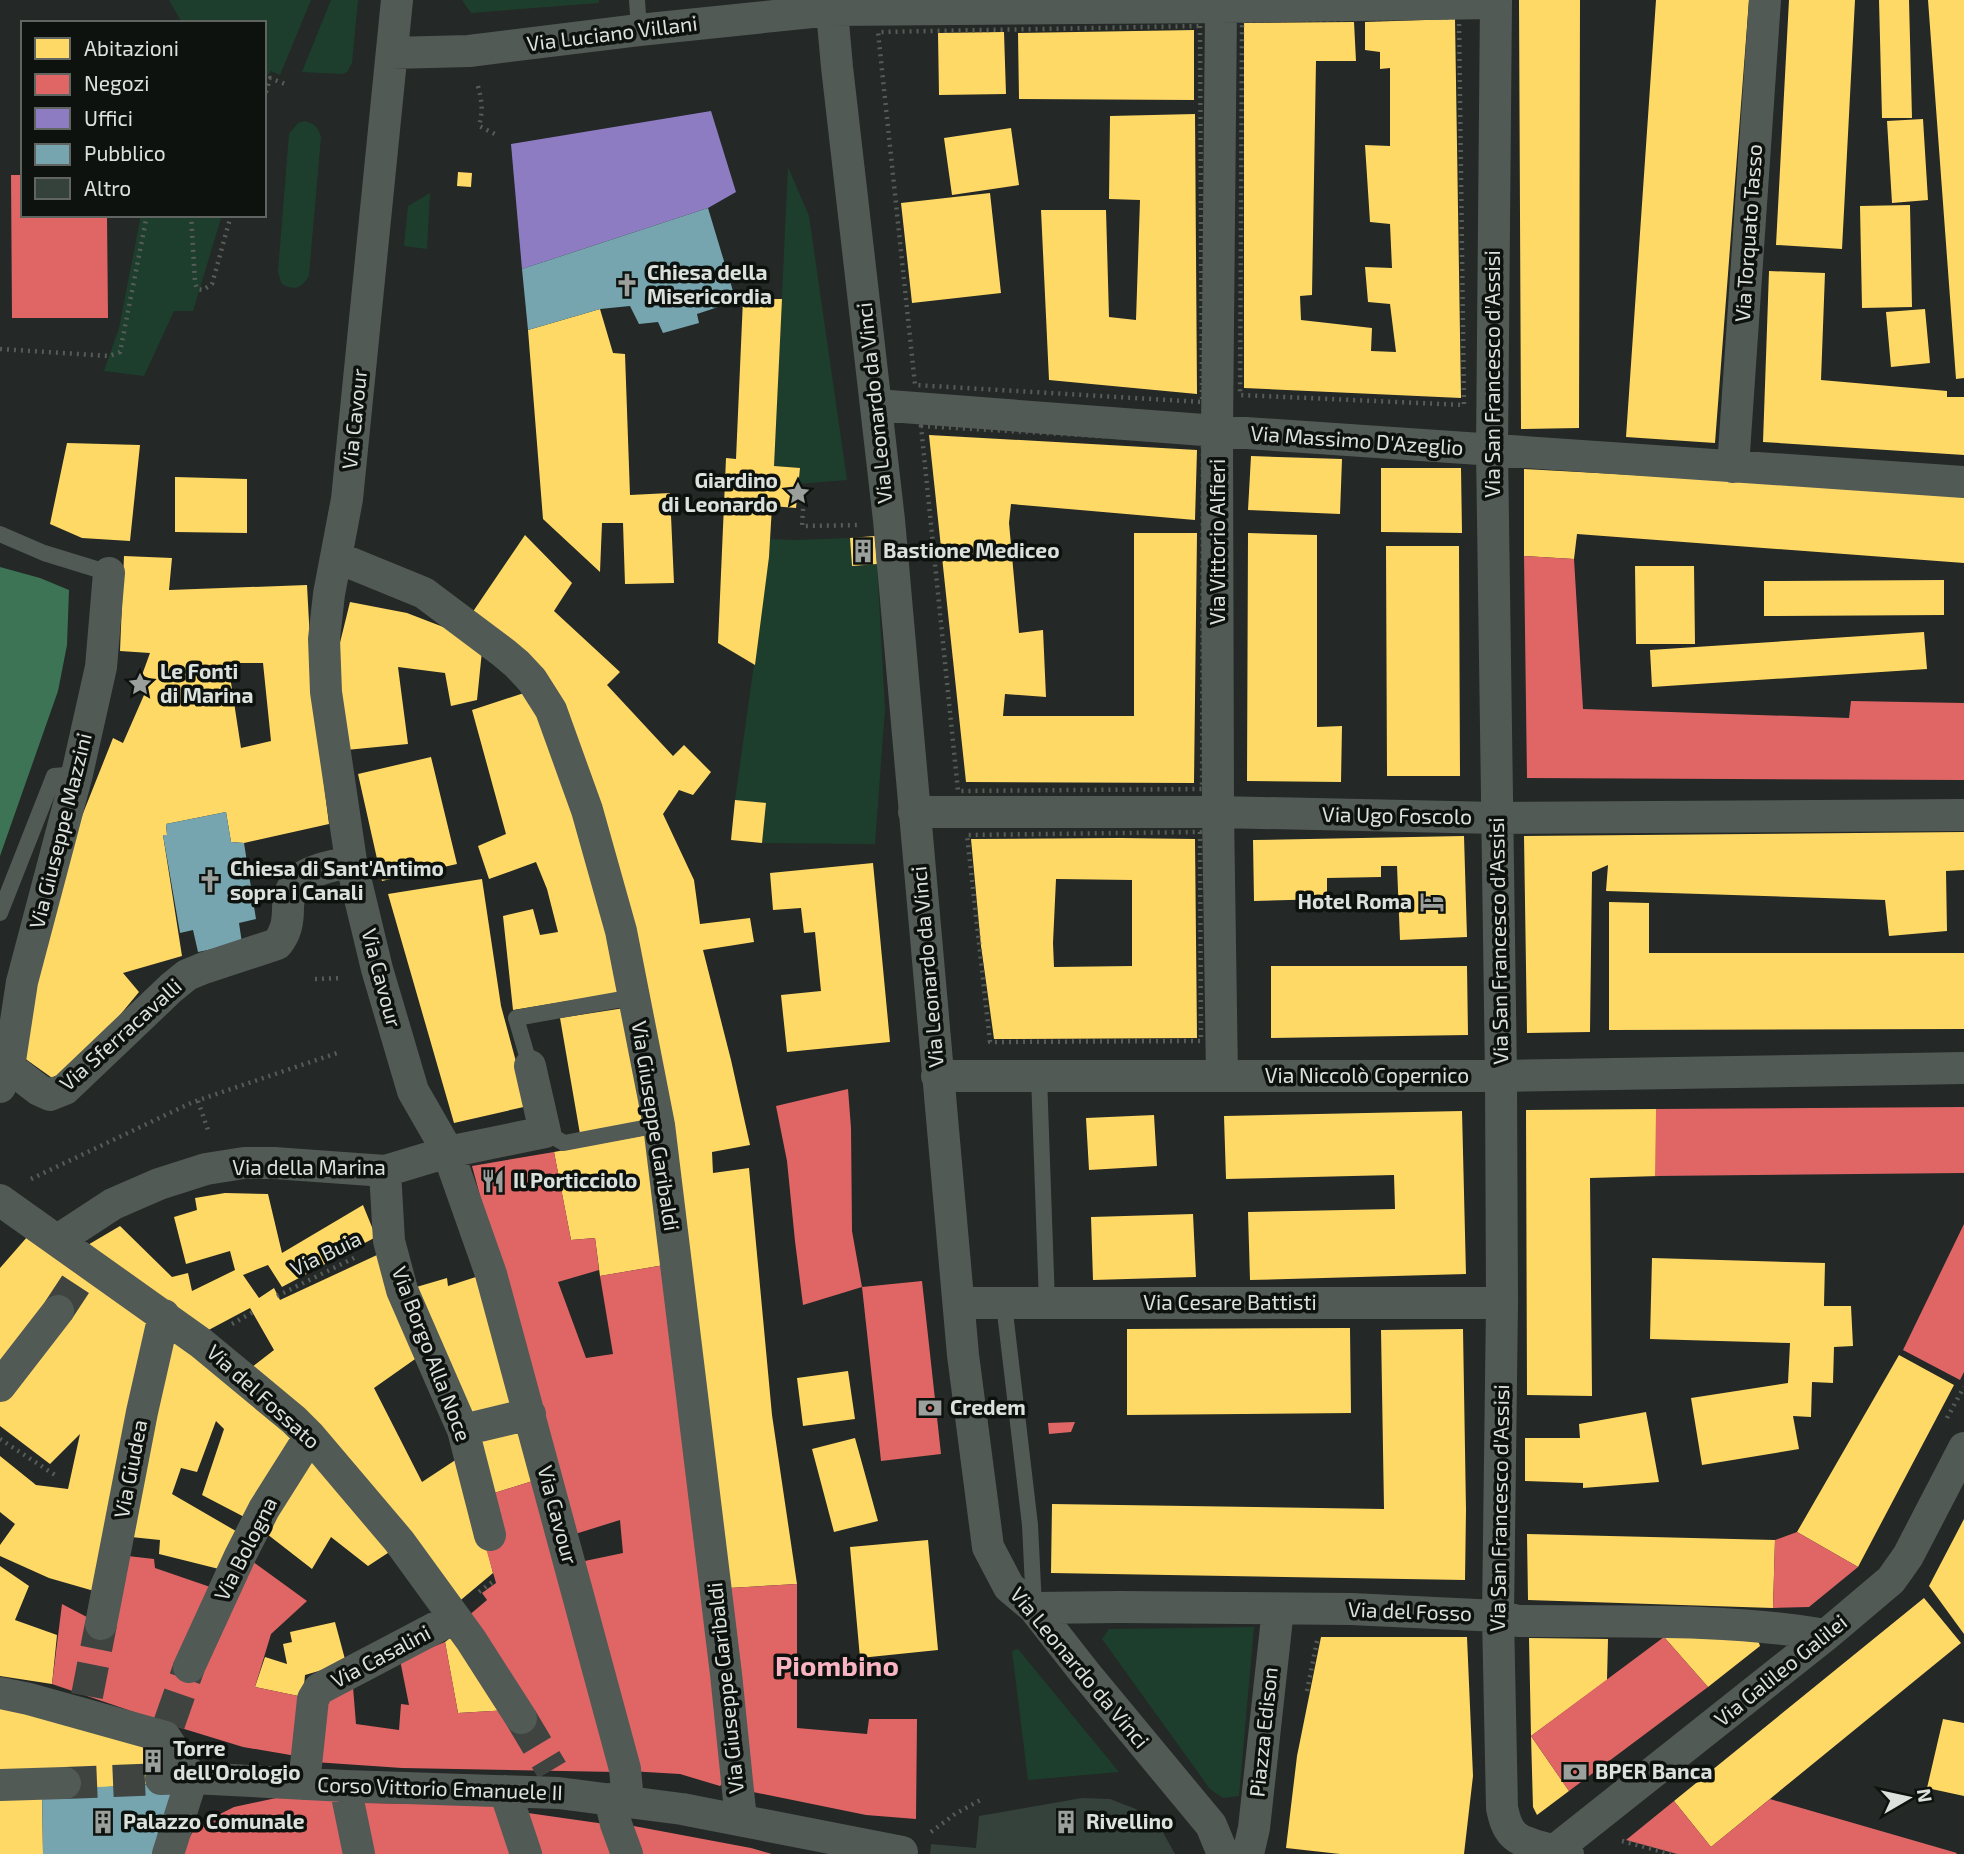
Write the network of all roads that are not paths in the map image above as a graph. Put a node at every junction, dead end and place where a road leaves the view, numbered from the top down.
1 (397, 0) edge
2 (1765, 0) edge
3 (1496, 2) edge
4 (831, 5) edge
5 (638, 15) edge
6 (1211, 17) junction
7 (392, 53) junction
8 (876, 405) junction
9 (1210, 436) junction
10 (1492, 450) junction
11 (1733, 467) junction
12 (1964, 482) edge
13 (0, 534) edge
14 (336, 557) junction
15 (109, 573) joint
16 (77, 774) junction
17 (914, 812) junction
18 (1964, 815) edge
19 (1497, 818) junction
20 (1209, 822) junction
21 (351, 861) junction
22 (0, 914) edge
23 (634, 997) junction
24 (530, 1066) joint
25 (1964, 1068) edge
26 (937, 1076) junction
27 (1040, 1076) junction
28 (1222, 1076) junction
29 (1501, 1076) junction
30 (4, 1077) edge
31 (659, 1125) junction
32 (545, 1132) junction
33 (448, 1152) junction
34 (385, 1171) junction
35 (0, 1200) edge
36 (58, 1240) junction
37 (958, 1303) junction
38 (1047, 1303) junction
39 (1502, 1303) junction
40 (1004, 1304) junction
41 (58, 1311) tunnel mouth
42 (164, 1315) junction
43 (0, 1385) edge
44 (530, 1415) junction
45 (463, 1430) junction
46 (310, 1436) junction
47 (1964, 1448) edge
48 (490, 1535) dead end
49 (1034, 1608) junction
50 (1278, 1609) junction
51 (1498, 1615) junction
52 (454, 1618) junction
53 (101, 1624) tunnel mouth
54 (1826, 1635) junction
55 (189, 1667) tunnel mouth
56 (0, 1693) edge
57 (521, 1718) tunnel mouth
58 (192, 1778) junction
59 (161, 1779) tunnel mouth
60 (65, 1783) tunnel mouth
61 (304, 1784) junction
62 (0, 1785) edge
63 (345, 1786) junction
64 (505, 1791) junction
65 (619, 1800) junction
66 (741, 1820) junction
67 (902, 1852) dead end
68 (1558, 1853) edge
69 (167, 1854) edge
70 (359, 1854) edge
71 (526, 1854) edge
72 (627, 1854) edge
73 (1223, 1854) edge
74 (1248, 1854) edge

1 - 7 street, Via Cavour
2 - 11 street, Via Torquato Tasso
3 - 6 street, Via Luciano Villani
3 - 10 street, Via San Francesco d'Assisi
4 - 5 street, Via Luciano Villani
4 - 6 street, Via Luciano Villani
4 - 8 street, Via Leonardo da Vinci
5 - 7 street, Via Luciano Villani
6 - 9 street, Via Vittorio Alfieri
7 - 14 street, Via Cavour
8 - 9 street, Via Massimo D'Azeglio
8 - 17 street, Via Leonardo da Vinci
9 - 10 street, Via Massimo D'Azeglio
9 - 20 street, Via Vittorio Alfieri
10 - 11 street, Via Massimo D'Azeglio
10 - 19 street, Via San Francesco d'Assisi
11 - 12 street, Via Massimo D'Azeglio
13 - 15 lane
14 - 21 street, Via Cavour
14 - 23 street, Via Giuseppe Garibaldi
15 - 16 street, Via Giuseppe Mazzini
16 - 22 lane
16 - 30 street, Via Giuseppe Mazzini
17 - 20 street, Via Ugo Foscolo
17 - 26 street, Via Leonardo da Vinci
18 - 19 street, Via Ugo Foscolo
19 - 20 street, Via Ugo Foscolo
19 - 29 street, Via San Francesco d'Assisi
20 - 28 street, Via Vittorio Alfieri
21 - 30 street, Via Sferracavalli
21 - 33 street, Via Cavour
23 - 24 lane
23 - 31 street, Via Giuseppe Garibaldi
24 - 32 street
25 - 29 street, Via Niccolò Copernico
26 - 27 street, Via Niccolò Copernico
26 - 37 street, Via Leonardo da Vinci
27 - 28 street, Via Niccolò Copernico
27 - 38 lane
28 - 29 street, Via Niccolò Copernico
29 - 39 street, Via San Francesco d'Assisi
31 - 32 lane
31 - 66 street, Via Giuseppe Garibaldi
32 - 33 street, Via della Marina
33 - 34 street, Via della Marina
33 - 44 street, Via Cavour
34 - 36 street, Via della Marina
34 - 45 street, Via Borgo Alla Noce
35 - 36 street, Via del Fossato
36 - 42 street, Via del Fossato
37 - 40 street, Via Cesare Battisti
37 - 49 street, Via Leonardo da Vinci
38 - 39 street, Via Cesare Battisti
38 - 40 street, Via Cesare Battisti
39 - 51 street, Via San Francesco d'Assisi
40 - 49 lane
41 - 43 street
42 - 46 street, Via del Fossato
42 - 53 street, Via Giudea
44 - 45 street
44 - 65 street, Via Cavour
45 - 48 street, Via Borgo Alla Noce
46 - 52 street, Via del Fossato
46 - 55 street, Via Bologna
47 - 54 street, Via Galileo Galilei
49 - 50 street, Via del Fosso
49 - 73 street, Via Leonardo da Vinci
50 - 51 street, Via del Fosso
50 - 74 street, Piazza Edison
51 - 54 street, Via del Fosso
51 - 68 street, Via San Francesco d'Assisi
52 - 57 street, Via del Fossato
52 - 61 street, Via Casalini
54 - 68 street, Via Galileo Galilei
56 - 58 street
58 - 59 street, Corso Vittorio Emanuele II
58 - 61 street, Corso Vittorio Emanuele II
58 - 69 street
60 - 62 street
61 - 63 street, Corso Vittorio Emanuele II
63 - 64 street, Corso Vittorio Emanuele II
63 - 70 street
64 - 65 street, Corso Vittorio Emanuele II
64 - 71 street
65 - 66 street, Corso Vittorio Emanuele II
65 - 72 street, Via Cavour
66 - 67 street, Corso Vittorio Emanuele II

